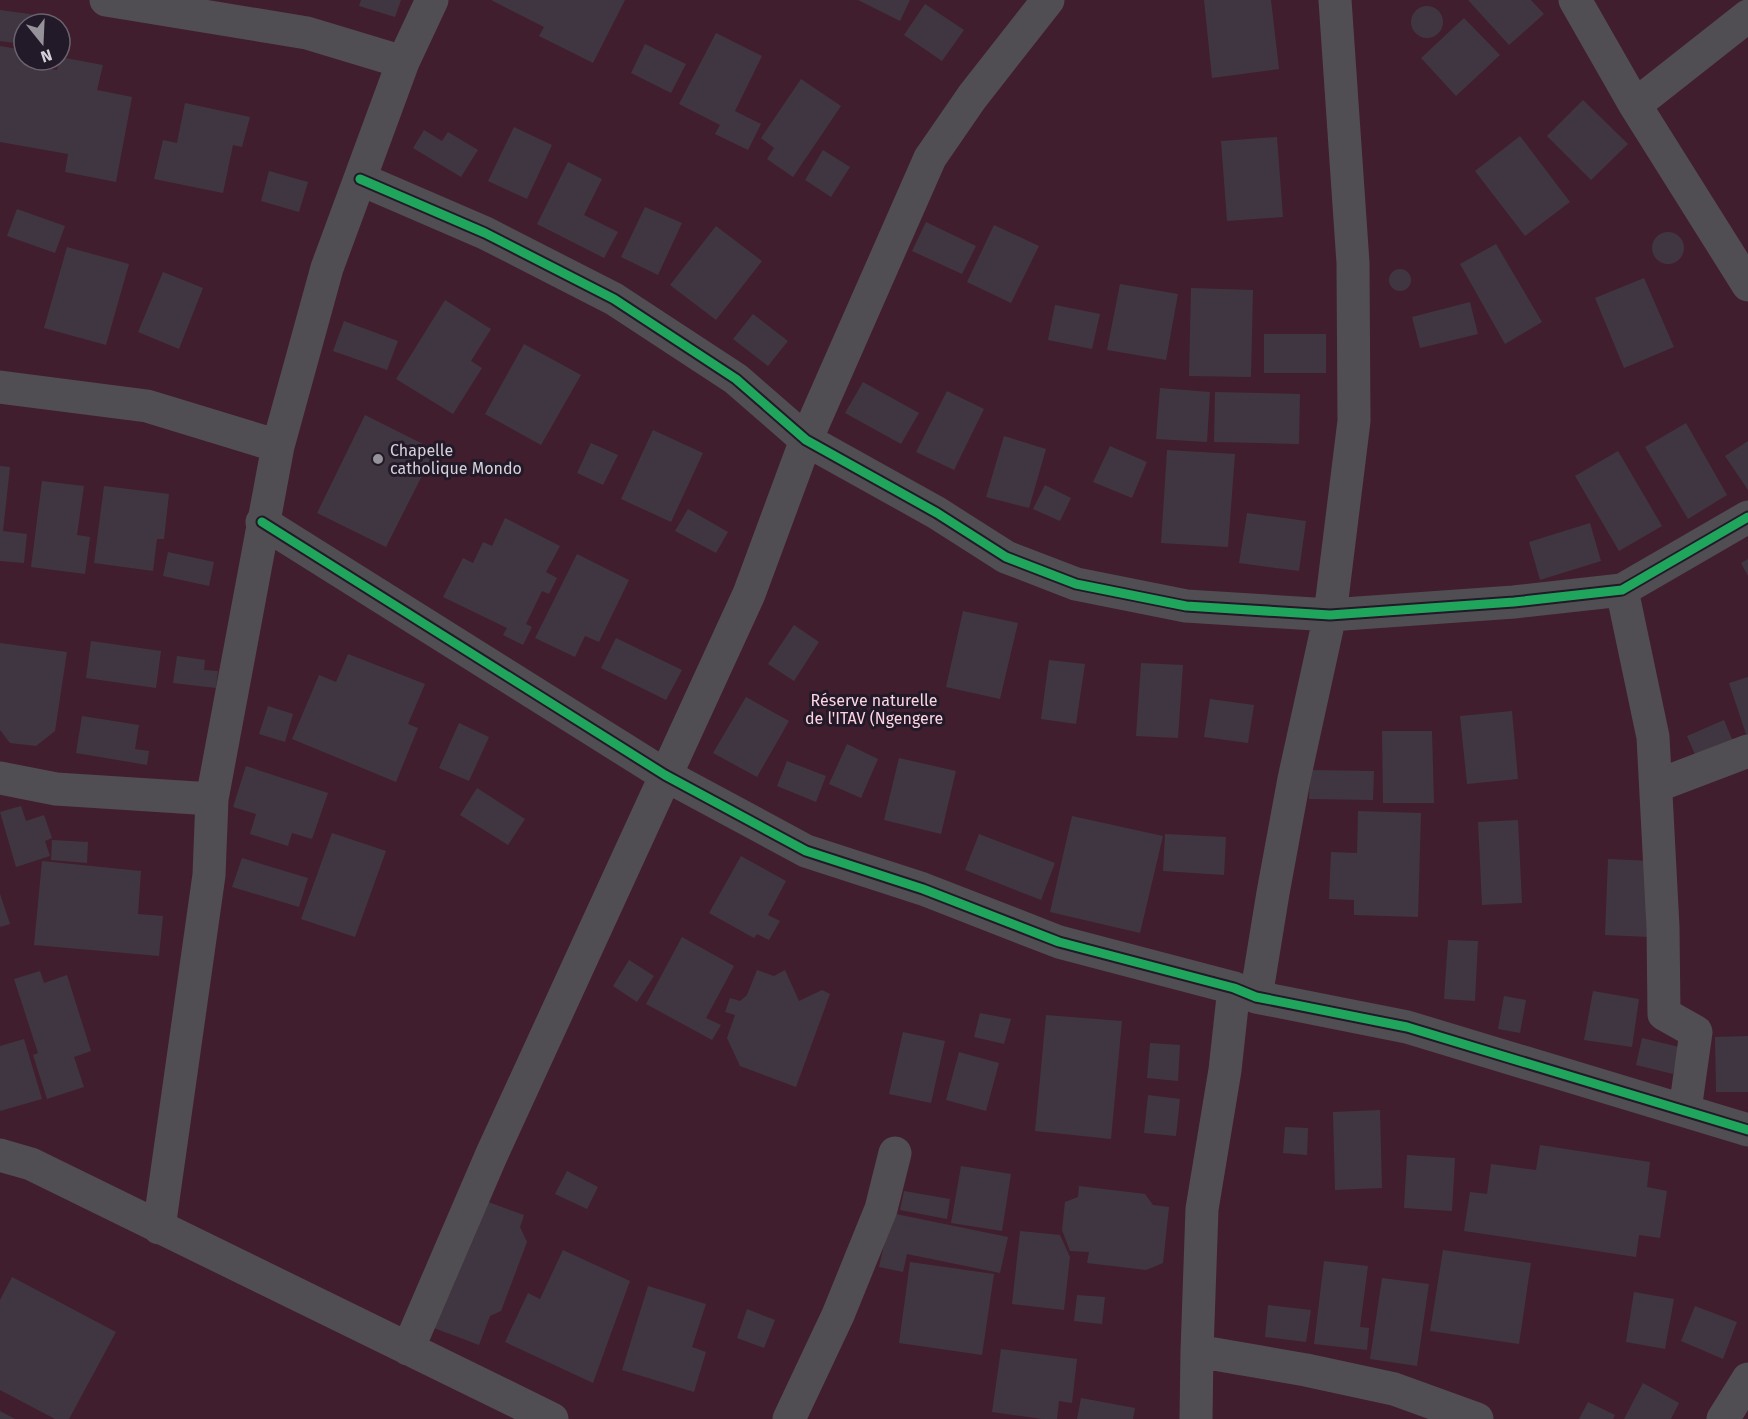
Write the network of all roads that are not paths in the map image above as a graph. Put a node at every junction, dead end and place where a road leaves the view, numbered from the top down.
1 (106, 0) edge
2 (432, 0) edge
3 (1048, 0) edge
4 (1335, 0) edge
5 (1575, 0) edge
6 (1748, 16) edge
7 (403, 62) junction
8 (1635, 105) junction
9 (360, 178) junction
10 (1748, 285) edge
11 (0, 387) edge
12 (806, 440) junction
13 (278, 446) junction
14 (1748, 517) edge
15 (262, 522) junction
16 (1622, 590) junction
17 (1330, 615) junction
18 (1748, 751) edge
19 (665, 775) junction
20 (0, 778) edge
21 (1656, 786) junction
22 (212, 799) junction
23 (1245, 993) junction
24 (1685, 1110) junction
25 (1748, 1130) edge
26 (895, 1153) dead end
27 (0, 1155) edge
28 (159, 1228) junction
29 (408, 1348) junction
30 (1197, 1351) junction
31 (1748, 1379) edge
32 (552, 1419) edge
33 (789, 1419) edge
34 (1196, 1419) edge
35 (1477, 1419) edge
36 (1724, 1419) edge

1 - 7 street
2 - 7 street
3 - 12 street
4 - 17 street
5 - 8 street
6 - 8 street
7 - 9 street
8 - 10 street
9 - 12 street
9 - 13 street
11 - 13 street
12 - 17 street
12 - 19 street
13 - 15 street
14 - 16 street
15 - 19 street
15 - 22 street
16 - 17 street
16 - 21 street
17 - 23 street
18 - 21 street
19 - 23 street
19 - 29 street
20 - 22 street
21 - 24 street
22 - 28 street
23 - 24 street
23 - 30 street
24 - 25 street
26 - 33 street
27 - 28 street
28 - 29 street
29 - 32 street
30 - 34 street
30 - 35 street
31 - 36 street

